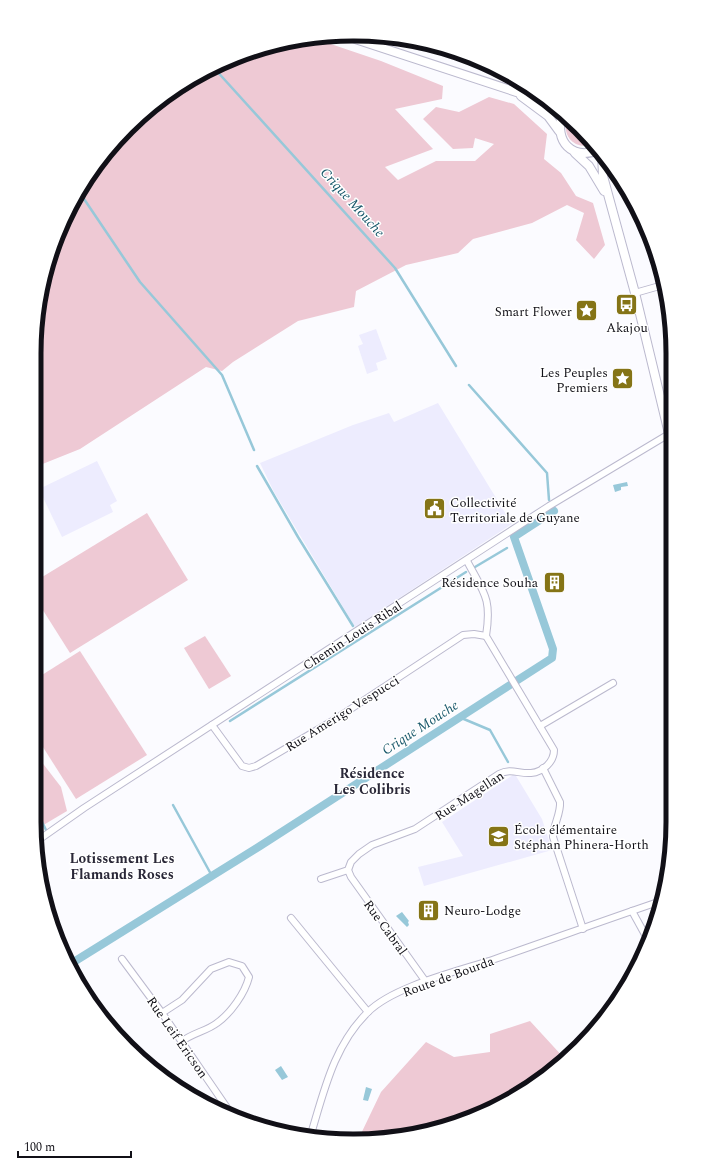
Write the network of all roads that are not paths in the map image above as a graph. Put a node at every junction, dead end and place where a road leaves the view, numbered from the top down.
1 (364, 41) edge
2 (514, 91) junction
3 (531, 97) edge
4 (561, 120) edge
5 (559, 131) junction
6 (573, 150) junction
7 (592, 151) edge
8 (603, 165) edge
9 (610, 200) junction
10 (658, 286) edge
11 (635, 293) junction
12 (663, 405) junction
13 (666, 405) edge
14 (666, 420) edge
15 (666, 436) edge
16 (467, 561) junction
17 (486, 636) junction
18 (613, 683) dead end
19 (212, 725) junction
20 (540, 726) junction
21 (543, 768) junction
22 (42, 838) edge
23 (348, 870) junction
24 (321, 879) dead end
25 (655, 903) edge
26 (632, 911) junction
27 (292, 918) dead end
28 (583, 929) junction
29 (645, 934) edge
30 (122, 959) dead end
31 (426, 982) junction
32 (368, 1012) junction
33 (162, 1013) junction
34 (181, 1042) junction
35 (226, 1107) edge
36 (312, 1131) edge

1 - 2 main road
2 - 3 main road
2 - 5 main road
4 - 5 main road
5 - 6 main road
6 - 7 main road
6 - 9 main road
8 - 9 main road
9 - 11 main road
10 - 11 street
11 - 12 main road
12 - 13 street
12 - 14 main road
15 - 16 street, Chemin Louis Ribal
16 - 17 street
16 - 19 street, Chemin Louis Ribal
17 - 19 street, Rue Amerigo Vespucci
17 - 20 street
18 - 20 street
19 - 22 street, Chemin Louis Ribal
20 - 21 street
21 - 23 street, Rue Magellan
21 - 28 street
23 - 24 street
23 - 31 street, Rue Cabral
25 - 26 street, Route de Bourda
26 - 28 street, Route de Bourda
26 - 29 street
27 - 32 street
28 - 31 street, Route de Bourda
30 - 33 street, Rue Leif Ericson
31 - 32 street, Route de Bourda
32 - 36 street, Route de Bourda
33 - 34 street, Rue Leif Ericson
33 - 34 street
34 - 35 street, Rue Leif Ericson

